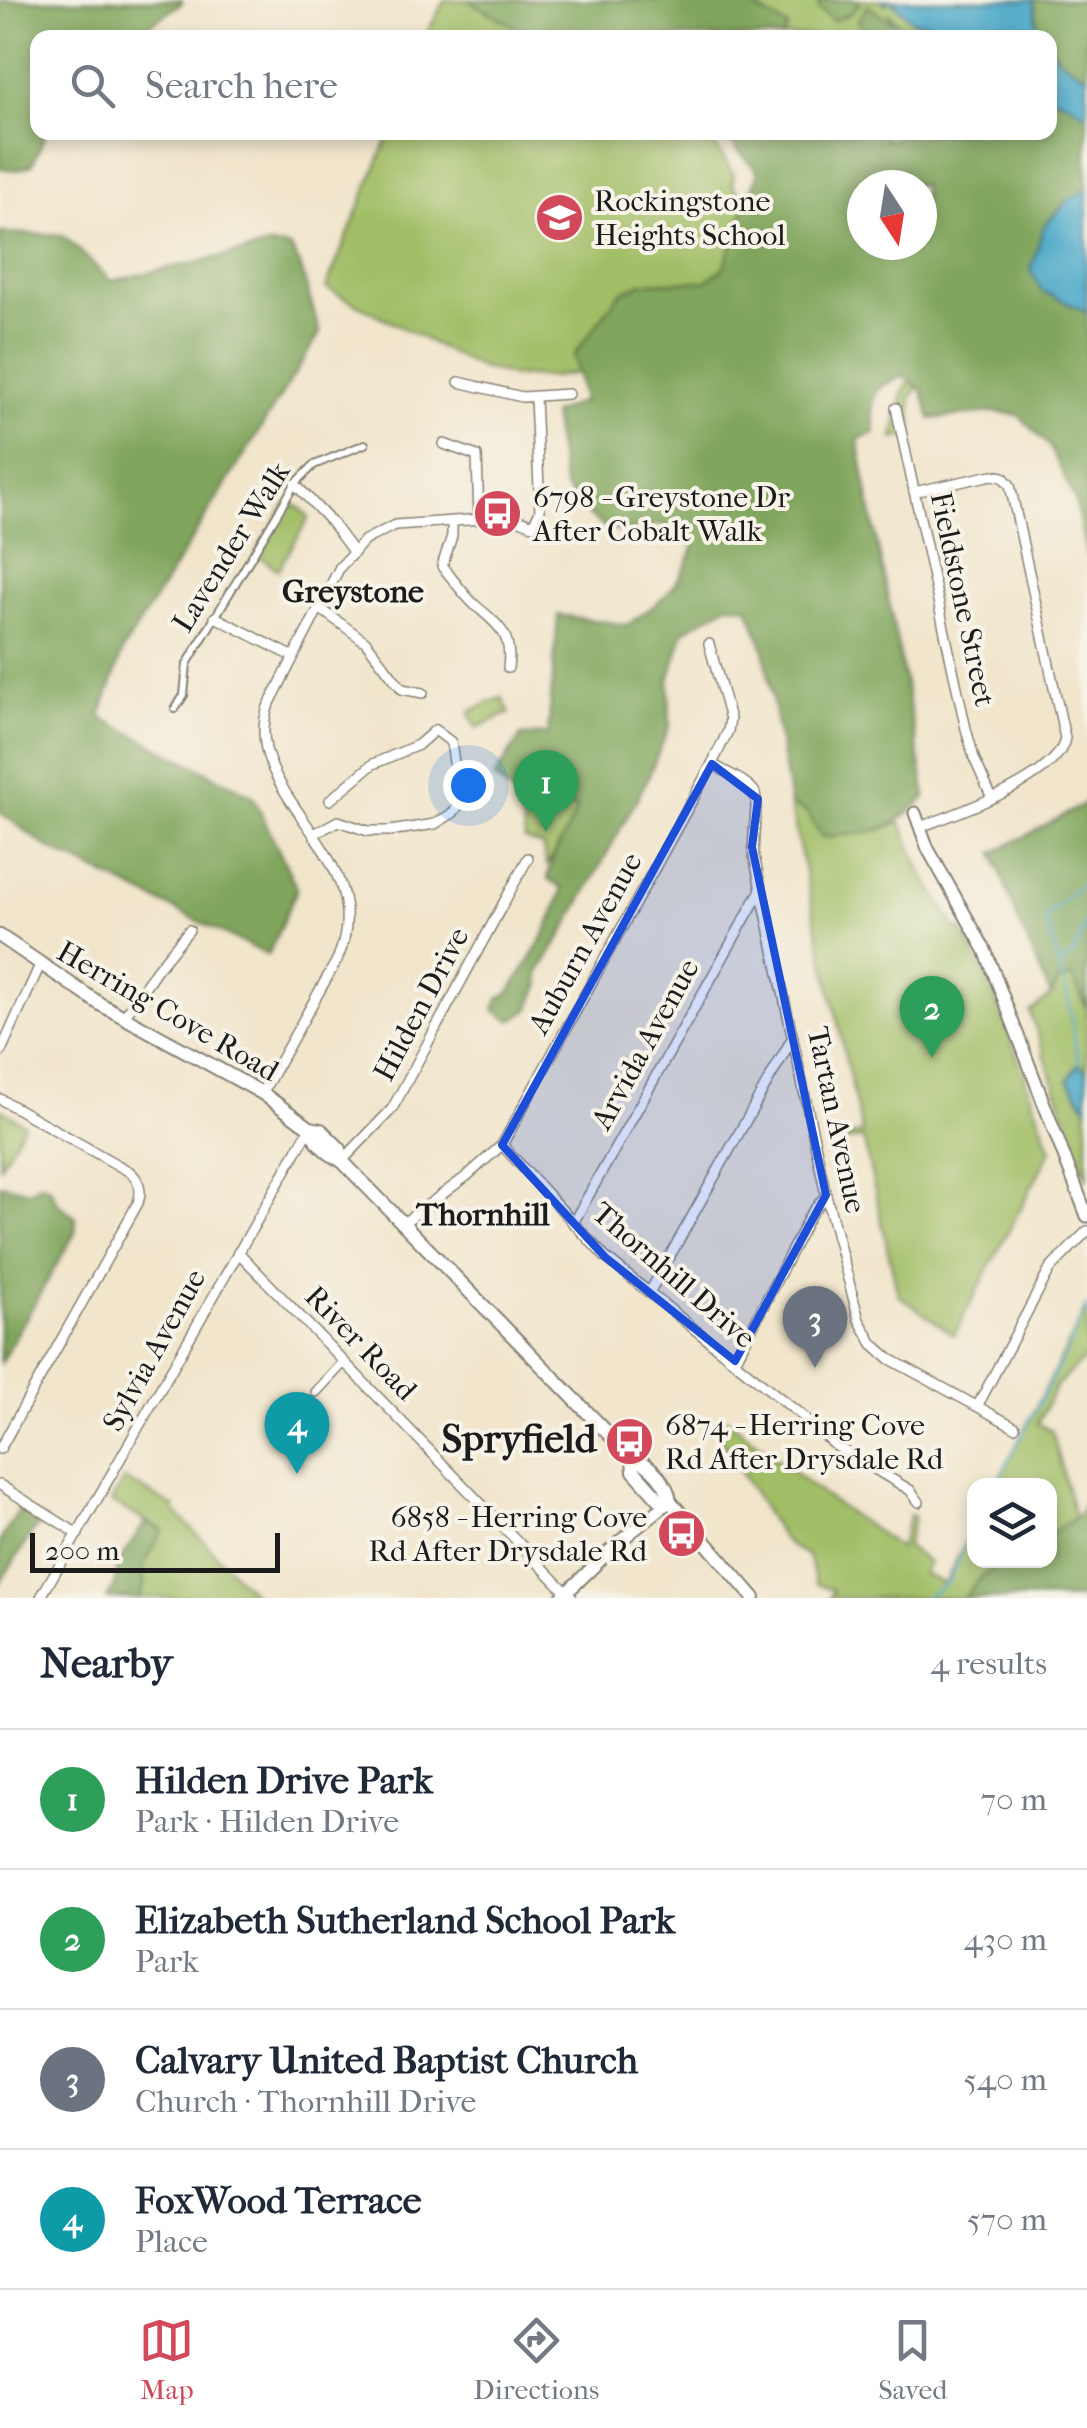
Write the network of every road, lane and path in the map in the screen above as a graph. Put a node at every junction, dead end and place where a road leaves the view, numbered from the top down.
1 (459, 382) dead end
2 (568, 394) dead end
3 (535, 398) junction
4 (896, 408) dead end
5 (365, 444) dead end
6 (444, 444) dead end
7 (295, 484) junction
8 (914, 492) junction
9 (478, 519) junction
10 (452, 522) junction
11 (354, 553) junction
12 (318, 607) junction
13 (216, 616) junction
14 (709, 644) dead end
15 (292, 656) junction
16 (508, 668) dead end
17 (424, 692) dead end
18 (176, 709) dead end
19 (712, 764) junction
20 (992, 798) junction
21 (330, 800) dead end
22 (915, 813) dead end
23 (920, 827) junction
24 (314, 834) junction
25 (528, 858) dead end
26 (761, 890) junction
27 (189, 930) dead end
28 (0, 936) edge
29 (40, 965) junction
30 (124, 1017) junction
31 (793, 1038) junction
32 (0, 1053) edge
33 (262, 1093) junction
34 (0, 1099) edge
35 (310, 1128) junction
36 (502, 1145) junction
37 (342, 1161) junction
38 (826, 1195) junction
39 (1087, 1216) edge
40 (574, 1223) junction
41 (402, 1224) junction
42 (1087, 1231) edge
43 (238, 1252) junction
44 (649, 1293) junction
45 (735, 1361) junction
46 (344, 1362) junction
47 (316, 1392) dead end
48 (978, 1405) junction
49 (1016, 1426) dead end
50 (0, 1449) edge
51 (0, 1485) edge
52 (670, 1501) junction
53 (919, 1502) dead end
54 (78, 1534) junction
55 (567, 1596) edge
56 (42, 1597) edge
57 (754, 1598) edge

1 - 3 street
2 - 3 street
3 - 9 street
4 - 8 street, Fieldstone Street
5 - 7 street, Lavender Walk
6 - 9 street
7 - 11 street
7 - 13 street, Lavender Walk
8 - 20 street, Fieldstone Street
8 - 20 street
9 - 10 street
10 - 11 street
10 - 16 street
11 - 12 street
12 - 15 street
12 - 17 street
13 - 15 street
13 - 18 street, Lavender Walk
14 - 19 street, Auburn Avenue
15 - 24 street
19 - 26 street, Tartan Avenue
19 - 36 street, Auburn Avenue
20 - 23 street
21 - 24 street
22 - 23 street
23 - 39 street
24 - 33 street
25 - 37 street, Hilden Drive
26 - 31 street, Tartan Avenue
26 - 40 street, Arvida Avenue
27 - 30 street
28 - 29 main road, Herring Cove Road
29 - 30 main road, Herring Cove Road
29 - 32 street
30 - 33 main road, Herring Cove Road
31 - 38 street, Tartan Avenue
31 - 44 street
33 - 35 main road, Herring Cove Road
34 - 50 street
35 - 37 main road, Herring Cove Road
35 - 43 street, Sylvia Avenue
36 - 40 street, Thornhill Drive
36 - 41 street, Auburn Avenue
37 - 41 main road, Herring Cove Road
38 - 45 street
38 - 48 street, Tartan Avenue
40 - 44 street, Thornhill Drive
41 - 52 main road, Herring Cove Road
42 - 48 street
43 - 46 street, River Road
43 - 54 street, Sylvia Avenue
44 - 45 street, Thornhill Drive
45 - 53 street, Thornhill Drive
46 - 47 street
46 - 55 street, River Road
48 - 49 street, Tartan Avenue
51 - 54 street
52 - 55 street
52 - 57 main road, Herring Cove Road
54 - 56 street, Sylvia Avenue

